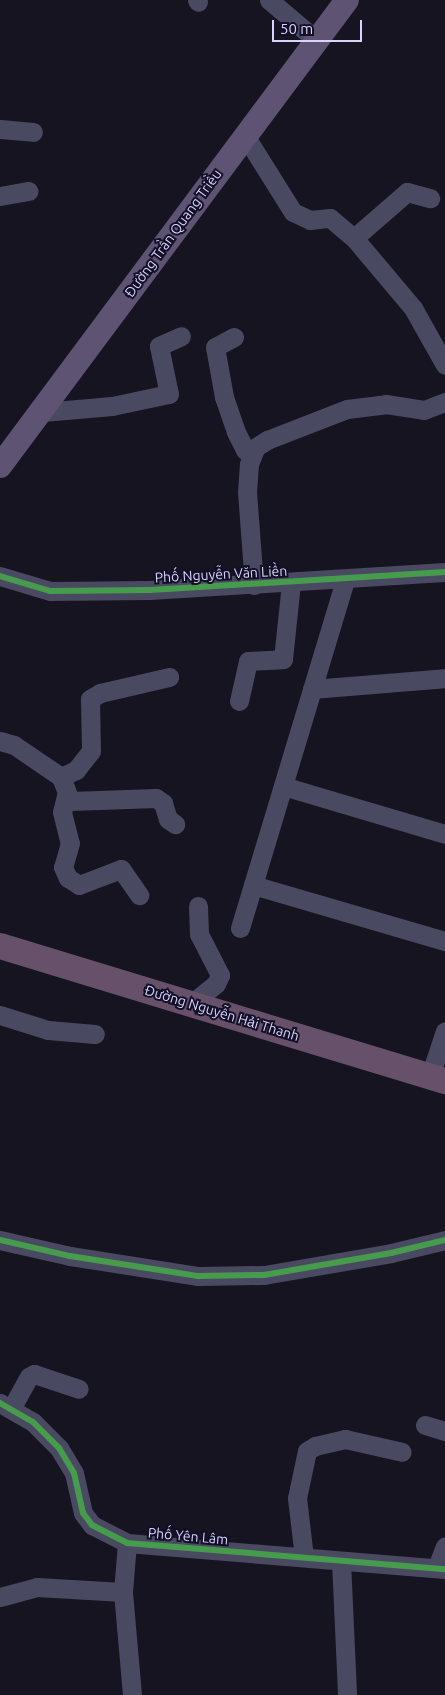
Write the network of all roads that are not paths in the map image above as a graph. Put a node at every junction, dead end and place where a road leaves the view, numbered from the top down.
1 (269, 0) edge
2 (346, 0) edge
3 (315, 39) junction
4 (0, 129) edge
5 (33, 132) dead end
6 (244, 134) junction
7 (29, 191) dead end
8 (0, 196) edge
9 (430, 198) dead end
10 (354, 238) junction
11 (181, 336) dead end
12 (234, 337) dead end
13 (445, 365) edge
14 (445, 402) edge
15 (43, 412) junction
16 (252, 454) junction
17 (0, 466) edge
18 (445, 572) edge
19 (0, 576) edge
20 (345, 580) junction
21 (291, 583) junction
22 (254, 585) junction
23 (169, 677) dead end
24 (445, 678) edge
25 (312, 689) junction
26 (239, 701) dead end
27 (0, 741) edge
28 (61, 777) junction
29 (283, 786) junction
30 (66, 796) junction
31 (175, 824) dead end
32 (445, 834) edge
33 (253, 885) junction
34 (139, 895) dead end
35 (198, 906) dead end
36 (240, 928) dead end
37 (445, 941) edge
38 (0, 946) edge
39 (192, 1004) junction
40 (0, 1016) edge
41 (95, 1034) dead end
42 (444, 1040) edge
43 (438, 1078) edge
44 (0, 1240) edge
45 (445, 1240) edge
46 (79, 1389) dead end
47 (5, 1406) edge
48 (424, 1425) dead end
49 (445, 1431) edge
50 (402, 1452) dead end
51 (127, 1543) junction
52 (445, 1546) edge
53 (304, 1557) junction
54 (341, 1561) junction
55 (441, 1568) edge
56 (123, 1592) junction
57 (0, 1597) edge
58 (132, 1695) edge
59 (347, 1695) edge

1 - 3 street
2 - 3 main road, Đường Trần Quang Triều
3 - 6 main road, Đường Trần Quang Triều
4 - 5 street
6 - 10 street
6 - 15 main road, Đường Trần Quang Triều
7 - 8 street
9 - 10 street
10 - 13 street
11 - 15 street
12 - 16 street
14 - 16 street
15 - 17 main road, Đường Trần Quang Triều
16 - 22 street
18 - 20 street, Phố Nguyễn Văn Liền
19 - 22 street, Phố Nguyễn Văn Liền
20 - 21 street, Phố Nguyễn Văn Liền
20 - 25 street
21 - 22 street, Phố Nguyễn Văn Liền
21 - 26 street
23 - 28 street
24 - 25 street
25 - 29 street
27 - 28 street
28 - 30 street
29 - 32 street
29 - 33 street
30 - 31 street
30 - 34 street
33 - 36 street
33 - 37 street
35 - 39 street
38 - 39 highway, Đường Nguyễn Hải Thanh
39 - 43 highway, Đường Nguyễn Hải Thanh
40 - 41 street
42 - 43 street
44 - 45 street
46 - 47 street
47 - 51 street, Phố Yên Lâm
48 - 49 street
50 - 53 street
51 - 53 street, Phố Yên Lâm
51 - 56 street
52 - 55 street
53 - 54 street, Phố Yên Lâm
54 - 55 street, Phố Yên Lâm
54 - 59 street
56 - 57 street
56 - 58 street

